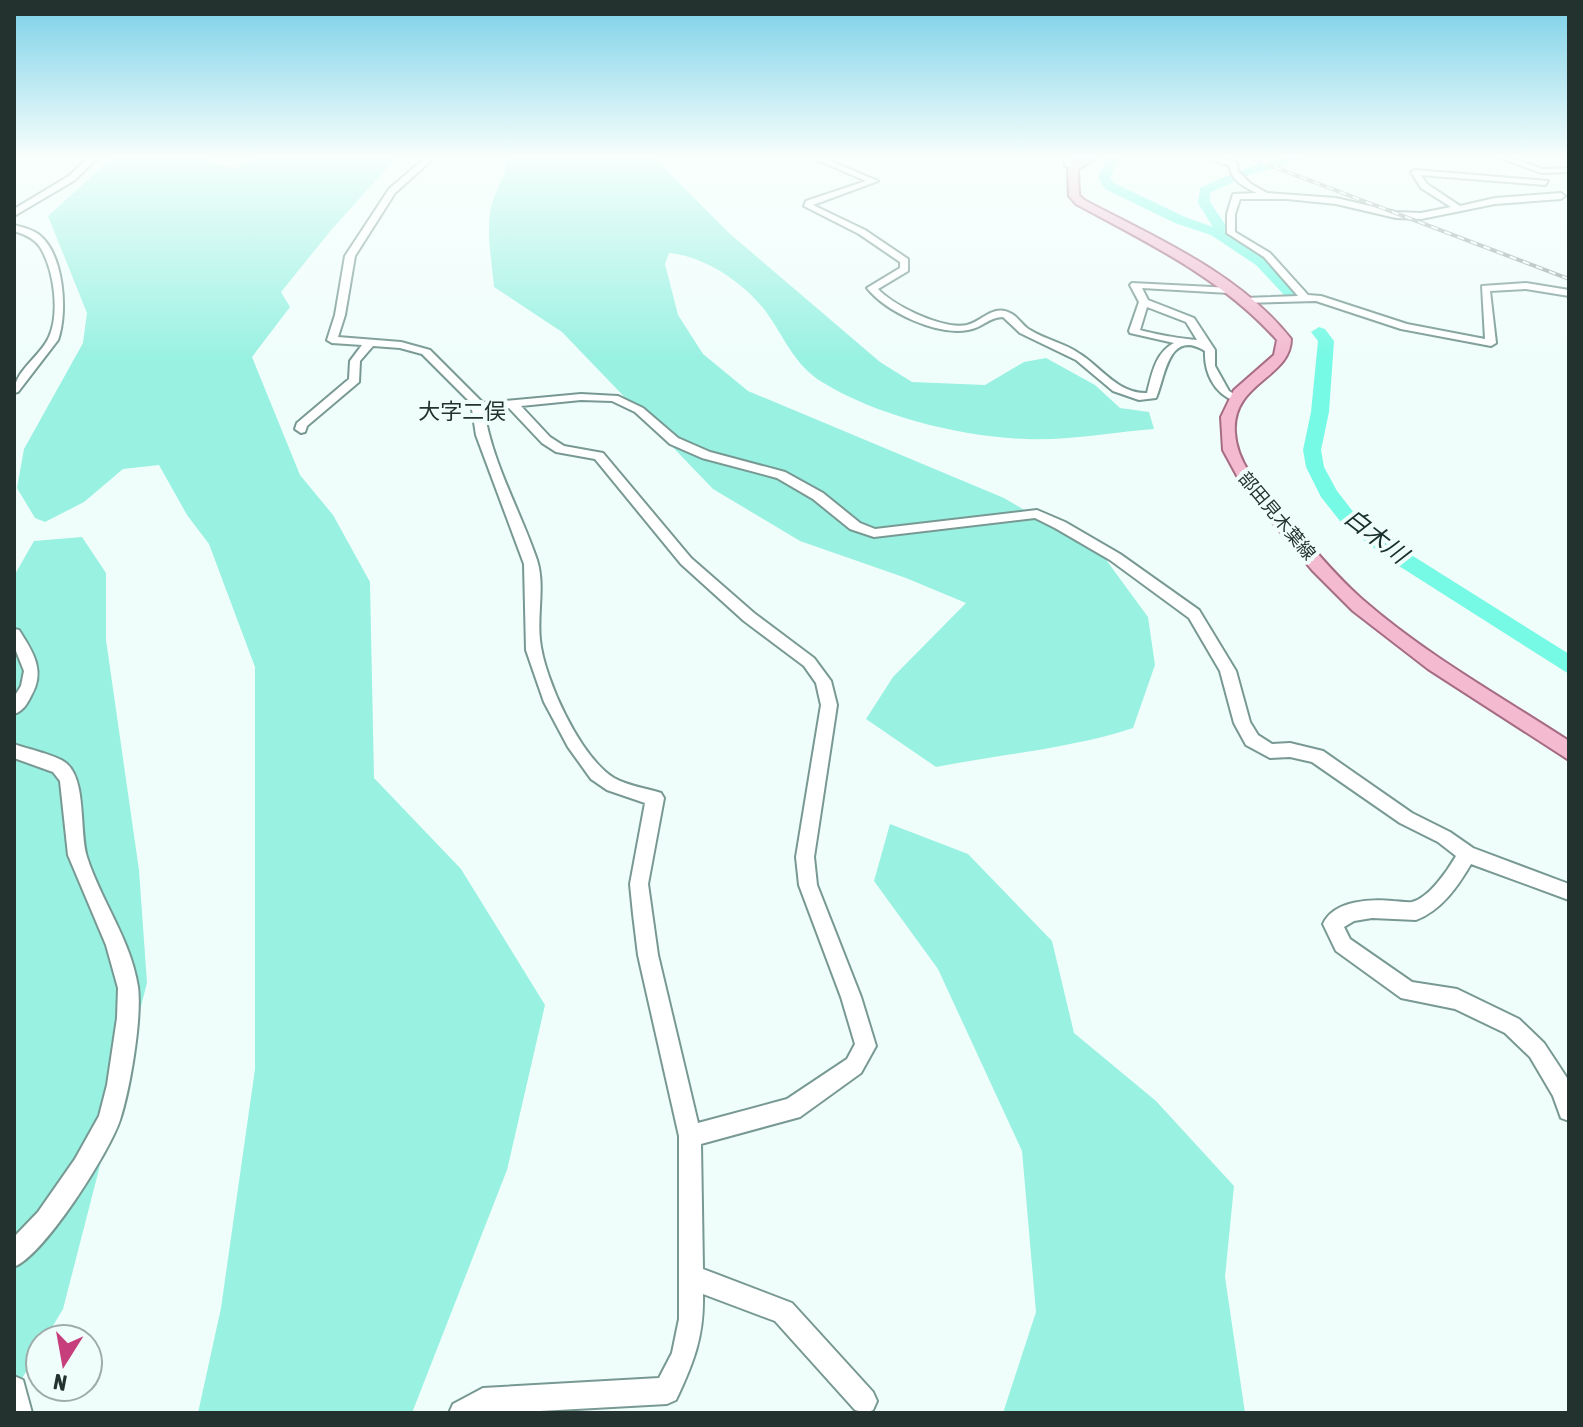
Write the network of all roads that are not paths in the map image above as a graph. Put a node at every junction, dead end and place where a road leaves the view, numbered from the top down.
1 (371, 224) edge
2 (845, 224) edge
3 (1119, 224) edge
4 (1232, 224) edge
5 (16, 231) edge
6 (1229, 290) junction
7 (1569, 293) edge
8 (1304, 297) junction
9 (1244, 301) junction
10 (1144, 302) junction
11 (370, 343) junction
12 (1182, 343) junction
13 (1205, 345) junction
14 (14, 390) edge
15 (1235, 398) junction
16 (511, 403) junction
17 (480, 407) junction
18 (301, 429) dead end
19 (14, 634) edge
20 (14, 708) edge
21 (14, 751) edge
22 (1569, 752) edge
23 (1467, 854) junction
24 (1569, 892) edge
25 (1569, 1110) edge
26 (690, 1136) junction
27 (14, 1255) edge
28 (691, 1277) junction
29 (14, 1389) edge
30 (864, 1401) dead end
31 (19, 1413) edge
32 (462, 1413) edge

1 - 11 street
2 - 12 street
3 - 6 main road
4 - 8 street
5 - 14 street
6 - 9 main road
6 - 10 street
7 - 8 street
8 - 9 street
9 - 15 main road
10 - 12 street
10 - 13 street
11 - 17 street
11 - 18 street
12 - 13 street
13 - 15 street
15 - 22 main road, 部田見木葉線
16 - 17 street
16 - 23 street
16 - 26 street
17 - 26 street
19 - 20 street
21 - 27 street
23 - 24 street
23 - 25 street
26 - 28 street
28 - 30 street
28 - 32 street
29 - 31 street

